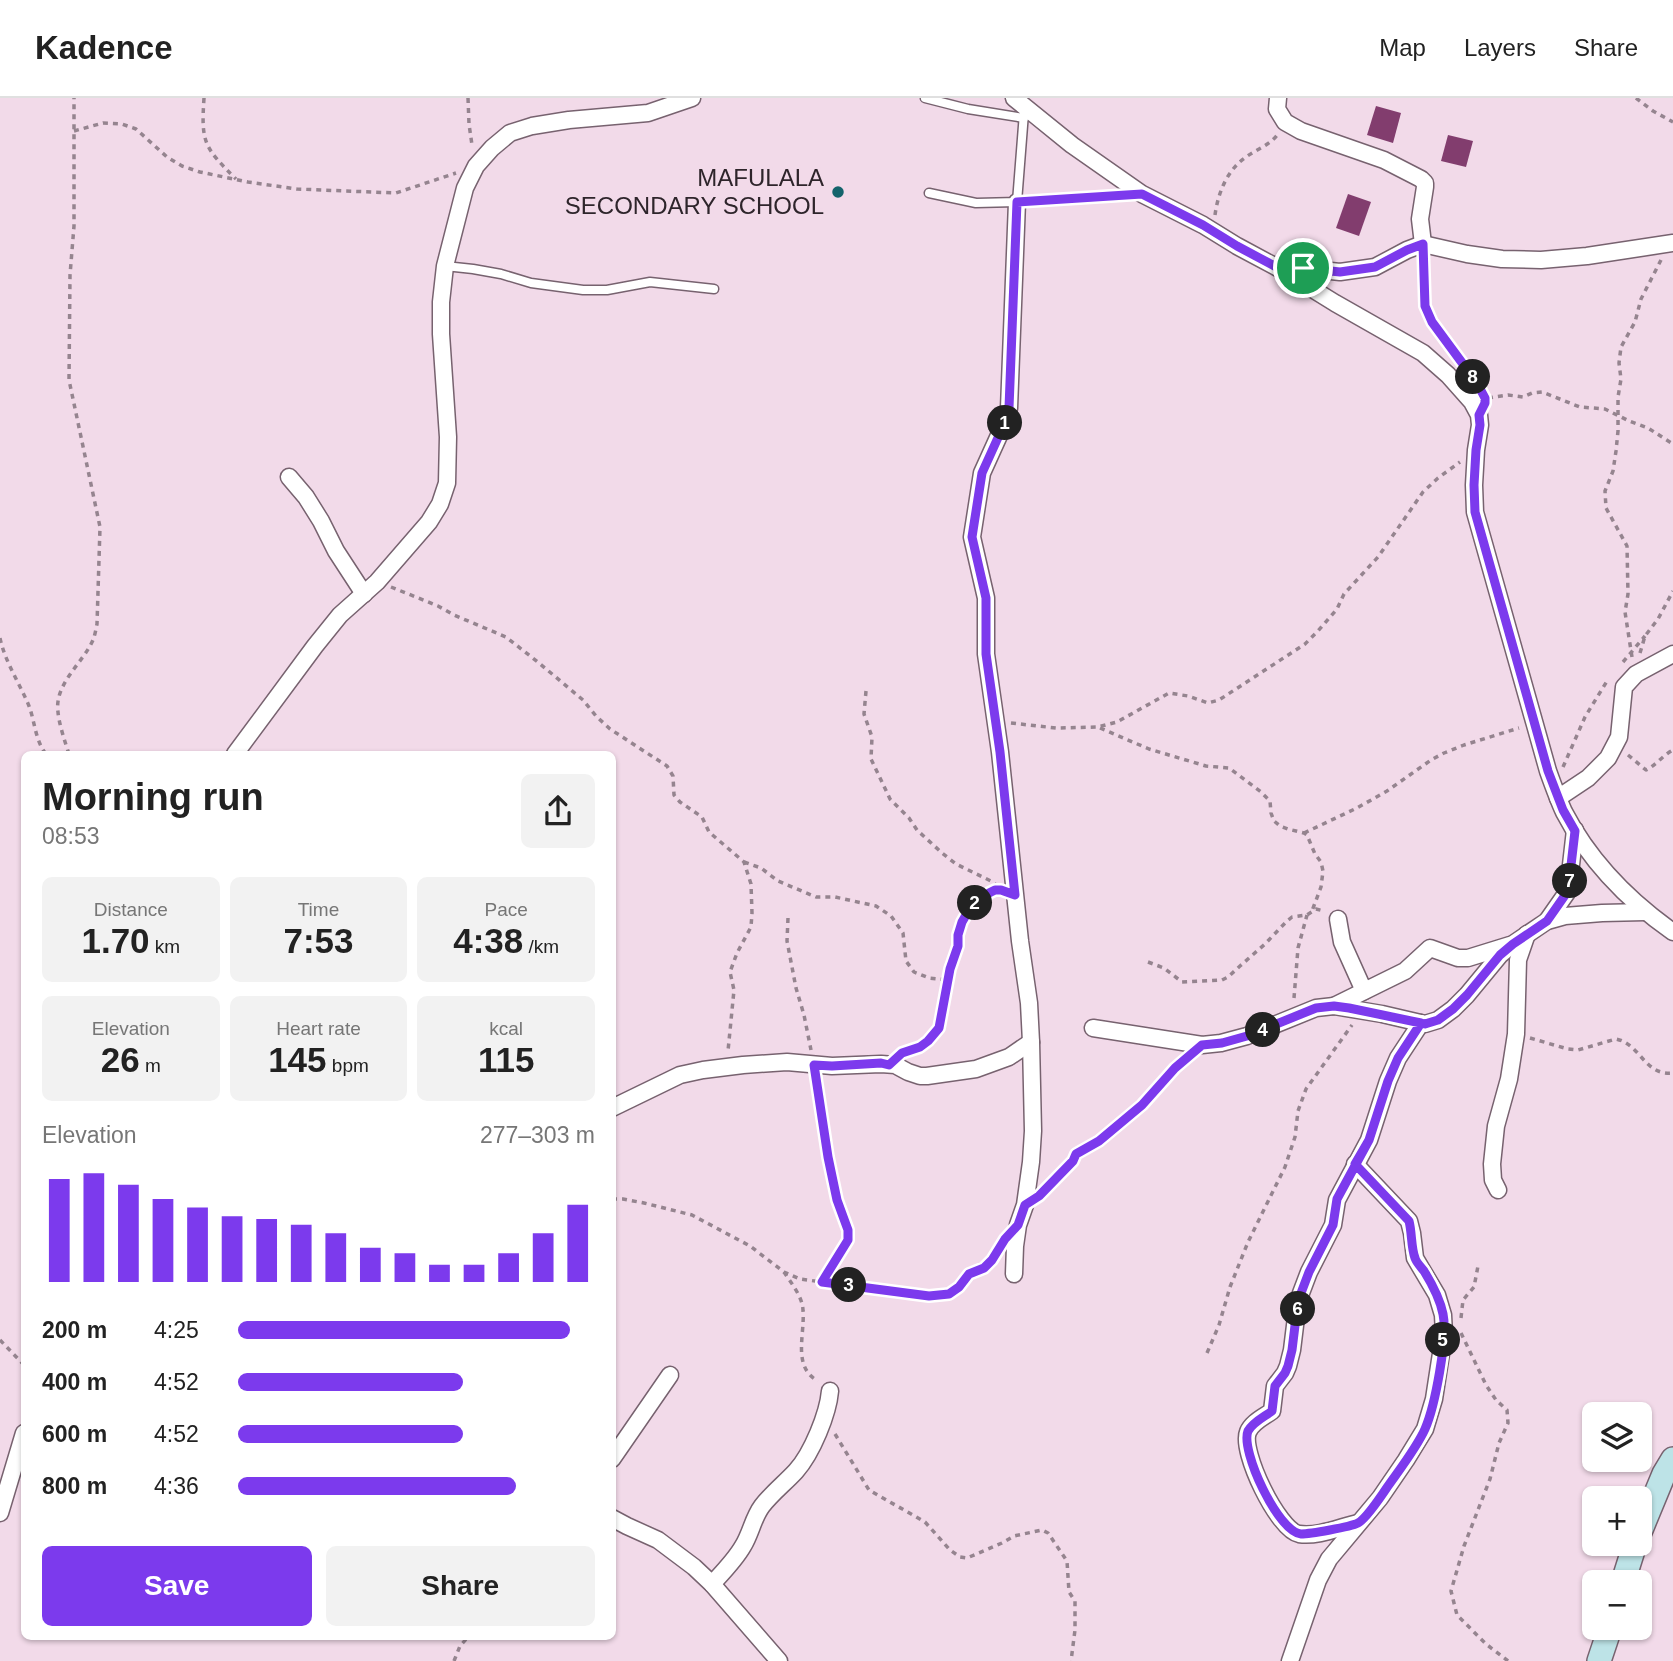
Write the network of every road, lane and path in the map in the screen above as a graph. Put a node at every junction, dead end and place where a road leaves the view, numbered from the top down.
1 (74, 98) edge
2 (204, 98) edge
3 (468, 98) edge
4 (692, 98) edge
5 (925, 98) edge
6 (1278, 98) edge
7 (1636, 98) edge
8 (1021, 108) edge
9 (1285, 122) junction
10 (1673, 122) edge
11 (74, 131) junction
12 (476, 166) junction
13 (238, 180) junction
14 (929, 194) dead end
15 (1142, 194) junction
16 (1017, 202) junction
17 (1212, 231) junction
18 (1669, 243) edge
19 (1423, 244) junction
20 (445, 266) junction
21 (1280, 269) junction
22 (714, 289) dead end
23 (1470, 373) dead end
24 (1482, 391) dead end
25 (1485, 398) junction
26 (1479, 415) junction
27 (1617, 415) junction
28 (1673, 444) edge
29 (1476, 450) junction
30 (289, 477) dead end
31 (377, 582) junction
32 (1673, 591) edge
33 (364, 594) junction
34 (1644, 636) junction
35 (0, 638) edge
36 (1631, 653) junction
37 (1673, 654) edge
38 (1638, 661) dead end
39 (1616, 671) dead end
40 (1608, 680) dead end
41 (866, 691) dead end
42 (996, 721) junction
43 (1534, 724) junction
44 (1098, 727) junction
45 (1615, 744) junction
46 (1673, 750) edge
47 (44, 751) edge
48 (68, 751) edge
49 (237, 751) edge
50 (1556, 791) junction
51 (1575, 831) junction
52 (1304, 833) junction
53 (744, 862) junction
54 (1312, 911) junction
55 (1645, 912) junction
56 (1307, 915) junction
57 (788, 918) dead end
58 (1338, 919) joint
59 (1547, 921) junction
60 (1673, 932) edge
61 (1520, 939) junction
62 (1148, 962) dead end
63 (948, 980) junction
64 (1364, 991) junction
65 (1334, 1006) junction
66 (1363, 1010) junction
67 (1292, 1018) junction
68 (1421, 1023) junction
69 (1093, 1028) dead end
70 (1516, 1034) junction
71 (1031, 1042) junction
72 (1202, 1045) junction
73 (814, 1065) junction
74 (889, 1065) junction
75 (726, 1068) junction
76 (1673, 1073) edge
77 (616, 1106) edge
78 (1355, 1164) junction
79 (1498, 1190) dead end
80 (616, 1199) edge
81 (1025, 1205) junction
82 (1018, 1225) junction
83 (1478, 1266) dead end
84 (784, 1272) junction
85 (1014, 1274) dead end
86 (822, 1282) junction
87 (0, 1340) edge
88 (1207, 1353) dead end
89 (21, 1362) edge
90 (670, 1375) dead end
91 (830, 1391) joint
92 (824, 1415) junction
93 (616, 1454) edge
94 (1673, 1459) edge
95 (20, 1461) edge
96 (1652, 1503) edge
97 (0, 1513) edge
98 (616, 1520) edge
99 (1358, 1523) junction
100 (712, 1584) junction
101 (465, 1640) edge
102 (1606, 1640) edge
103 (454, 1661) edge
104 (779, 1661) edge
105 (1071, 1661) edge
106 (1290, 1661) edge
107 (1508, 1661) edge
108 (1599, 1661) edge

1 - 11 path
2 - 13 path
3 - 12 path
4 - 12 street
5 - 8 lane
6 - 9 street
7 - 10 path
8 - 15 street
8 - 16 lane
9 - 17 path
9 - 19 street
11 - 13 path
11 - 48 path
12 - 13 path
12 - 20 street
14 - 16 lane
15 - 16 lane
15 - 17 street
16 - 42 street
17 - 21 street
18 - 19 street
18 - 27 path
19 - 21 street
19 - 23 path
20 - 22 lane
20 - 31 street
21 - 26 street
24 - 25 path
25 - 26 path
25 - 27 path
26 - 29 street
27 - 28 path
27 - 36 path
29 - 43 street
29 - 44 path
30 - 33 street
31 - 33 street
31 - 53 path
32 - 34 path
33 - 49 street
34 - 36 path
34 - 38 path
35 - 47 path
36 - 39 path
37 - 45 street
40 - 50 path
41 - 63 path
42 - 44 path
42 - 71 street
43 - 50 street
43 - 52 path
44 - 52 path
45 - 46 path
45 - 50 street
50 - 51 street
51 - 55 street
51 - 59 street
52 - 54 path
53 - 63 path
53 - 75 path
54 - 56 path
54 - 58 path
55 - 59 street
55 - 60 street
56 - 62 path
56 - 67 path
57 - 73 path
58 - 64 street
59 - 61 street
61 - 64 street
61 - 68 street
61 - 70 street
63 - 74 path
64 - 65 street
65 - 66 street
65 - 67 street
66 - 68 street
66 - 88 path
67 - 72 street
68 - 78 street
69 - 72 street
70 - 76 path
70 - 79 street
71 - 74 street
71 - 81 street
72 - 81 path
73 - 74 street
73 - 75 street
73 - 86 path
75 - 77 street
78 - 99 street
78 - 99 street
80 - 84 path
81 - 82 street
82 - 85 street
82 - 86 path
83 - 107 path
84 - 86 path
84 - 91 path
87 - 89 path
90 - 93 street
91 - 92 street
92 - 100 street
92 - 105 path
94 - 96 street
95 - 97 street
98 - 100 street
99 - 106 street
100 - 104 street
101 - 103 path
102 - 108 street

